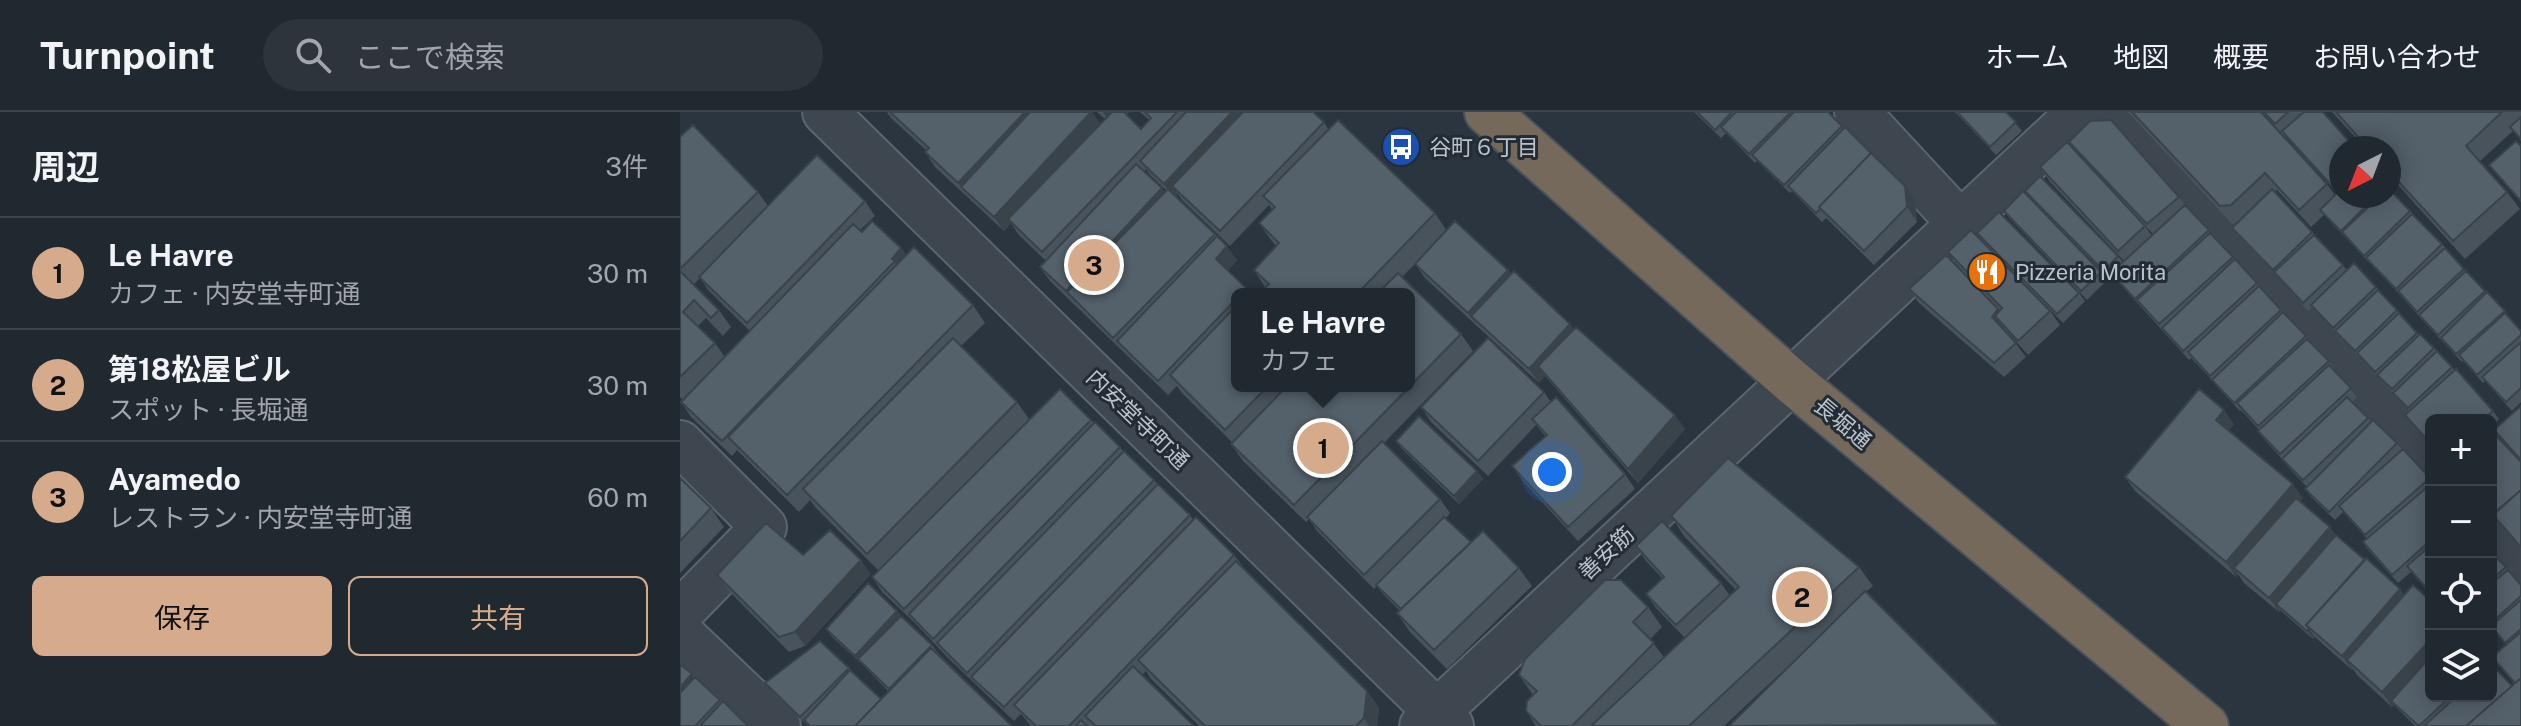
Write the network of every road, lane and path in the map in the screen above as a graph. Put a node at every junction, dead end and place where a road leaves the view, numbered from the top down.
1 (825, 112) edge
2 (1487, 112) edge
3 (1857, 112) edge
4 (2080, 112) edge
5 (2112, 112) edge
6 (1959, 222) junction
7 (1790, 380) junction
8 (680, 443) edge
9 (2425, 461) edge
10 (2497, 542) edge
11 (2521, 569) edge
12 (680, 613) edge
13 (680, 633) edge
14 (1437, 721) edge
15 (778, 726) edge
16 (2206, 726) edge

1 - 14 street, 内安堂寺町通
2 - 7 highway, 長堀通
3 - 6 street
4 - 6 street, 善安筋
5 - 9 street
6 - 7 street, 善安筋
7 - 14 street, 善安筋
7 - 16 highway, 長堀通
8 - 12 street
10 - 11 street
13 - 15 street

